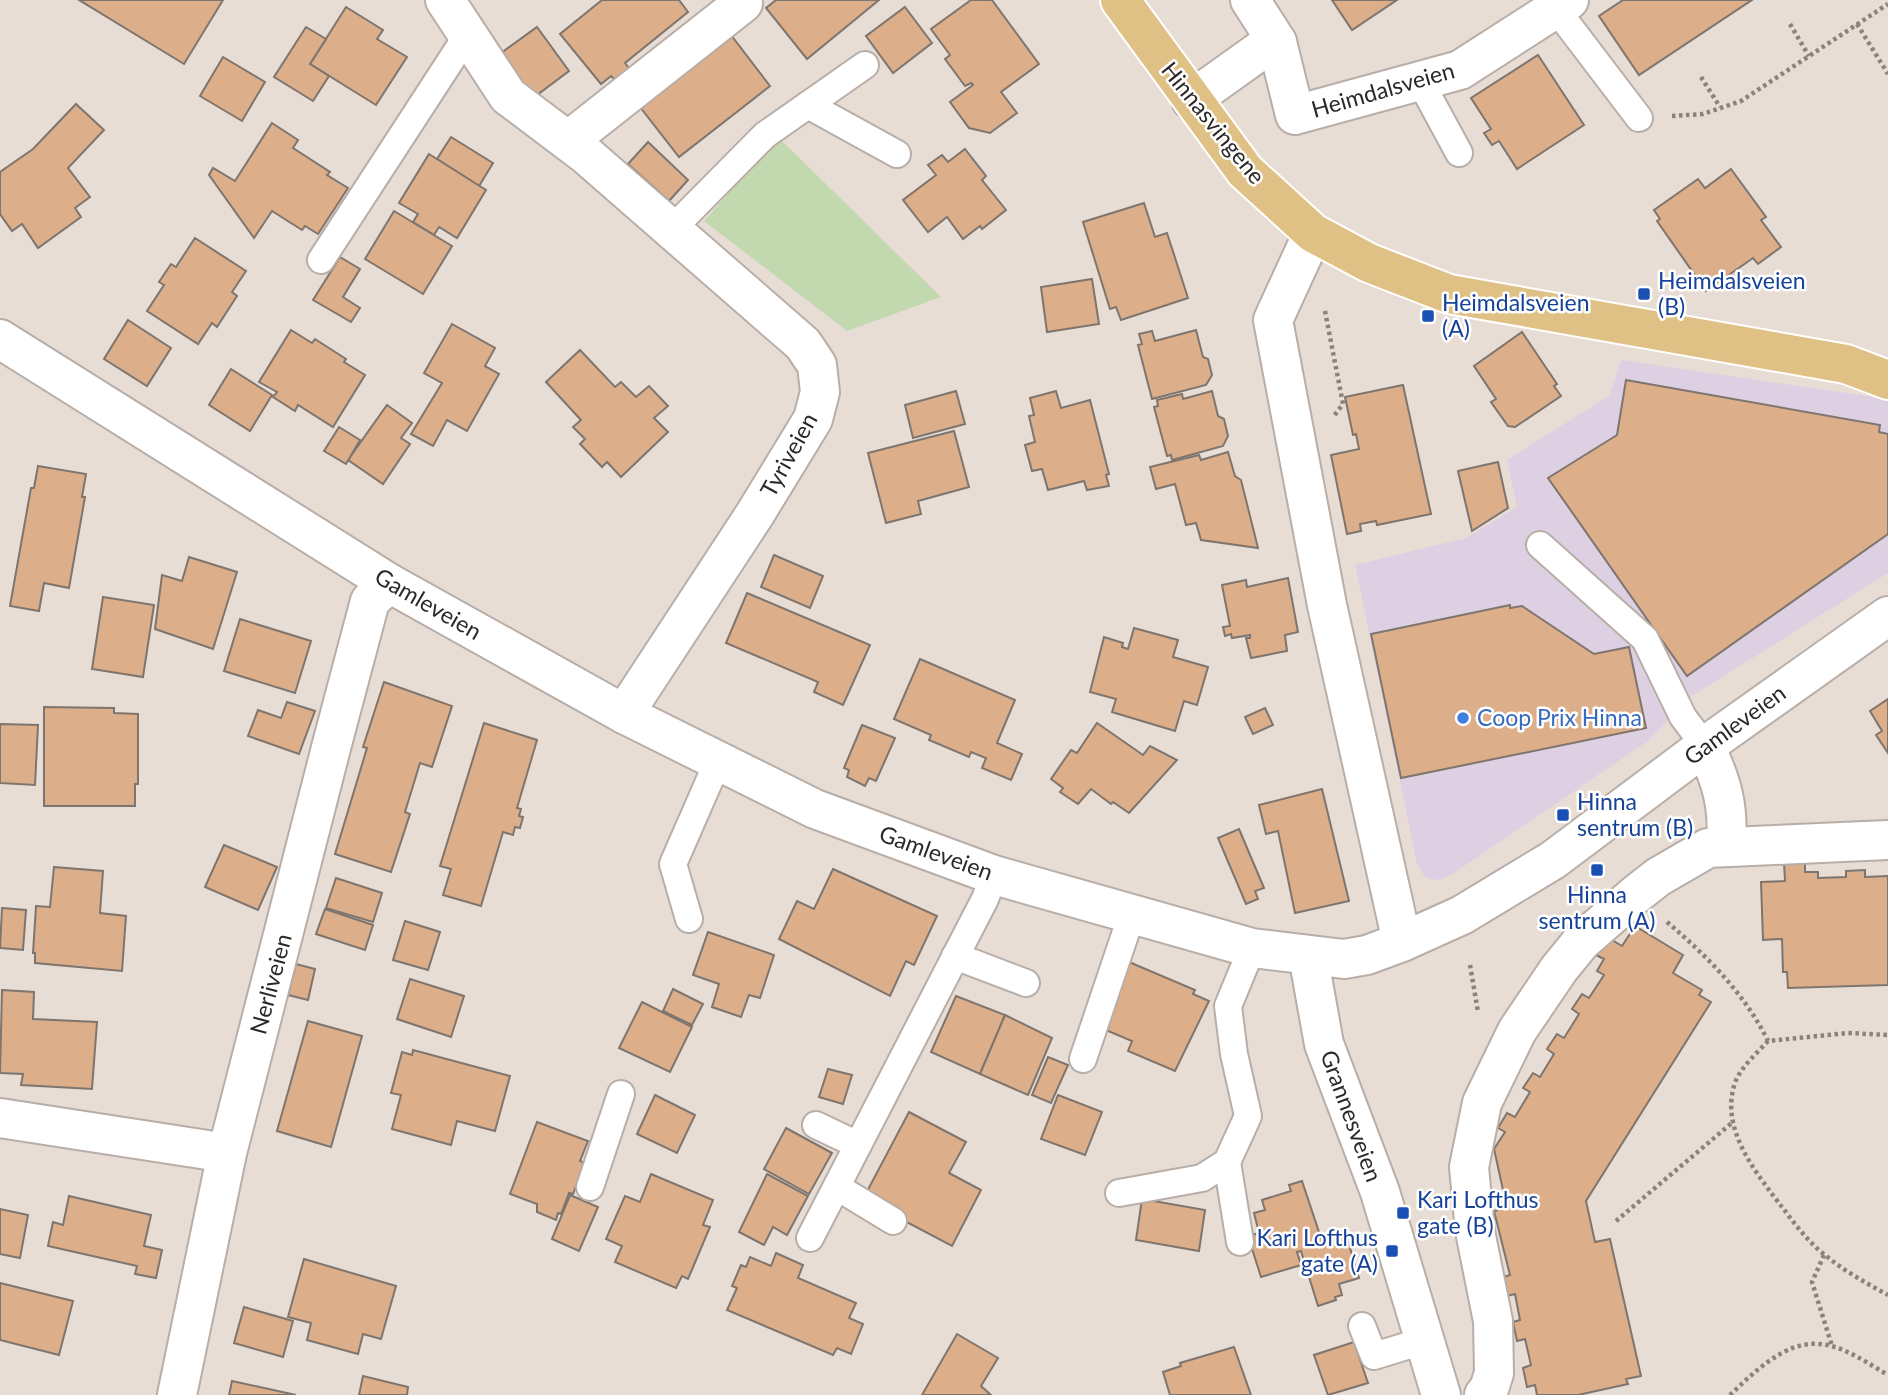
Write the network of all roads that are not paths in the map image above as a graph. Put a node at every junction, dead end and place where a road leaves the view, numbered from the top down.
1 (445, 0) edge
2 (1119, 0) edge
3 (1250, 0) edge
4 (743, 4) dead end
5 (1562, 4) edge
6 (468, 34) junction
7 (1277, 43) junction
8 (865, 65) dead end
9 (1420, 81) junction
10 (1191, 100) junction
11 (808, 105) junction
12 (1639, 118) road end
13 (568, 141) junction
14 (1459, 153) dead end
15 (897, 154) dead end
16 (671, 230) junction
17 (1313, 233) junction
18 (321, 260) dead end
19 (0, 339) edge
20 (1888, 356) edge
21 (1846, 363) junction
22 (1888, 380) edge
23 (1540, 545) dead end
24 (389, 583) junction
25 (1888, 616) edge
26 (624, 714) junction
27 (1705, 746) junction
28 (718, 761) junction
29 (1888, 840) edge
30 (1726, 846) junction
31 (993, 875) junction
32 (1132, 914) junction
33 (689, 919) dead end
34 (1402, 942) junction
35 (1252, 947) junction
36 (1308, 955) junction
37 (955, 956) junction
38 (1026, 983) dead end
39 (1083, 1059) dead end
40 (621, 1094) dead end
41 (0, 1118) edge
42 (816, 1125) dead end
43 (858, 1145) junction
44 (227, 1153) junction
45 (1227, 1162) junction
46 (590, 1186) dead end
47 (836, 1187) junction
48 (1119, 1193) dead end
49 (893, 1221) dead end
50 (810, 1238) dead end
51 (1240, 1242) dead end
52 (1362, 1326) dead end
53 (1426, 1340) junction
54 (177, 1395) edge
55 (1441, 1395) edge
56 (1483, 1395) edge

1 - 6 street, Tyriveien
2 - 10 main road, Hinnasvingene
3 - 7 street
4 - 13 street
5 - 9 street, Heimdalsveien
5 - 12 lane
6 - 13 street, Tyriveien
6 - 18 lane
7 - 9 street, Heimdalsveien
7 - 10 street
8 - 11 lane
9 - 14 lane
10 - 17 main road, Hinnasvingene
11 - 15 lane
11 - 16 lane
13 - 16 street, Tyriveien
16 - 26 street, Tyriveien
17 - 21 main road, Hinnasvingene
17 - 34 street
19 - 24 street, Gamleveien
20 - 21 main road, Hinnasvingene
21 - 22 main road, Hinnasvingene
23 - 27 lane
24 - 26 street, Gamleveien
24 - 44 street, Nerliveien
25 - 27 street, Gamleveien
26 - 28 street, Gamleveien
27 - 30 street
27 - 34 street, Gamleveien
28 - 31 street, Gamleveien
28 - 33 lane
29 - 30 street
30 - 56 street
31 - 32 street, Gamleveien
31 - 37 lane
32 - 35 street, Gamleveien
32 - 39 lane
34 - 36 street, Gamleveien
35 - 36 street, Gamleveien
35 - 45 lane
36 - 53 street, Grannesveien
37 - 38 lane
37 - 43 lane
40 - 46 lane
41 - 44 street
42 - 43 lane
43 - 47 lane
44 - 54 street, Nerliveien
45 - 48 lane
45 - 51 lane
47 - 49 lane
47 - 50 lane
52 - 53 lane
53 - 55 street, Grannesveien

